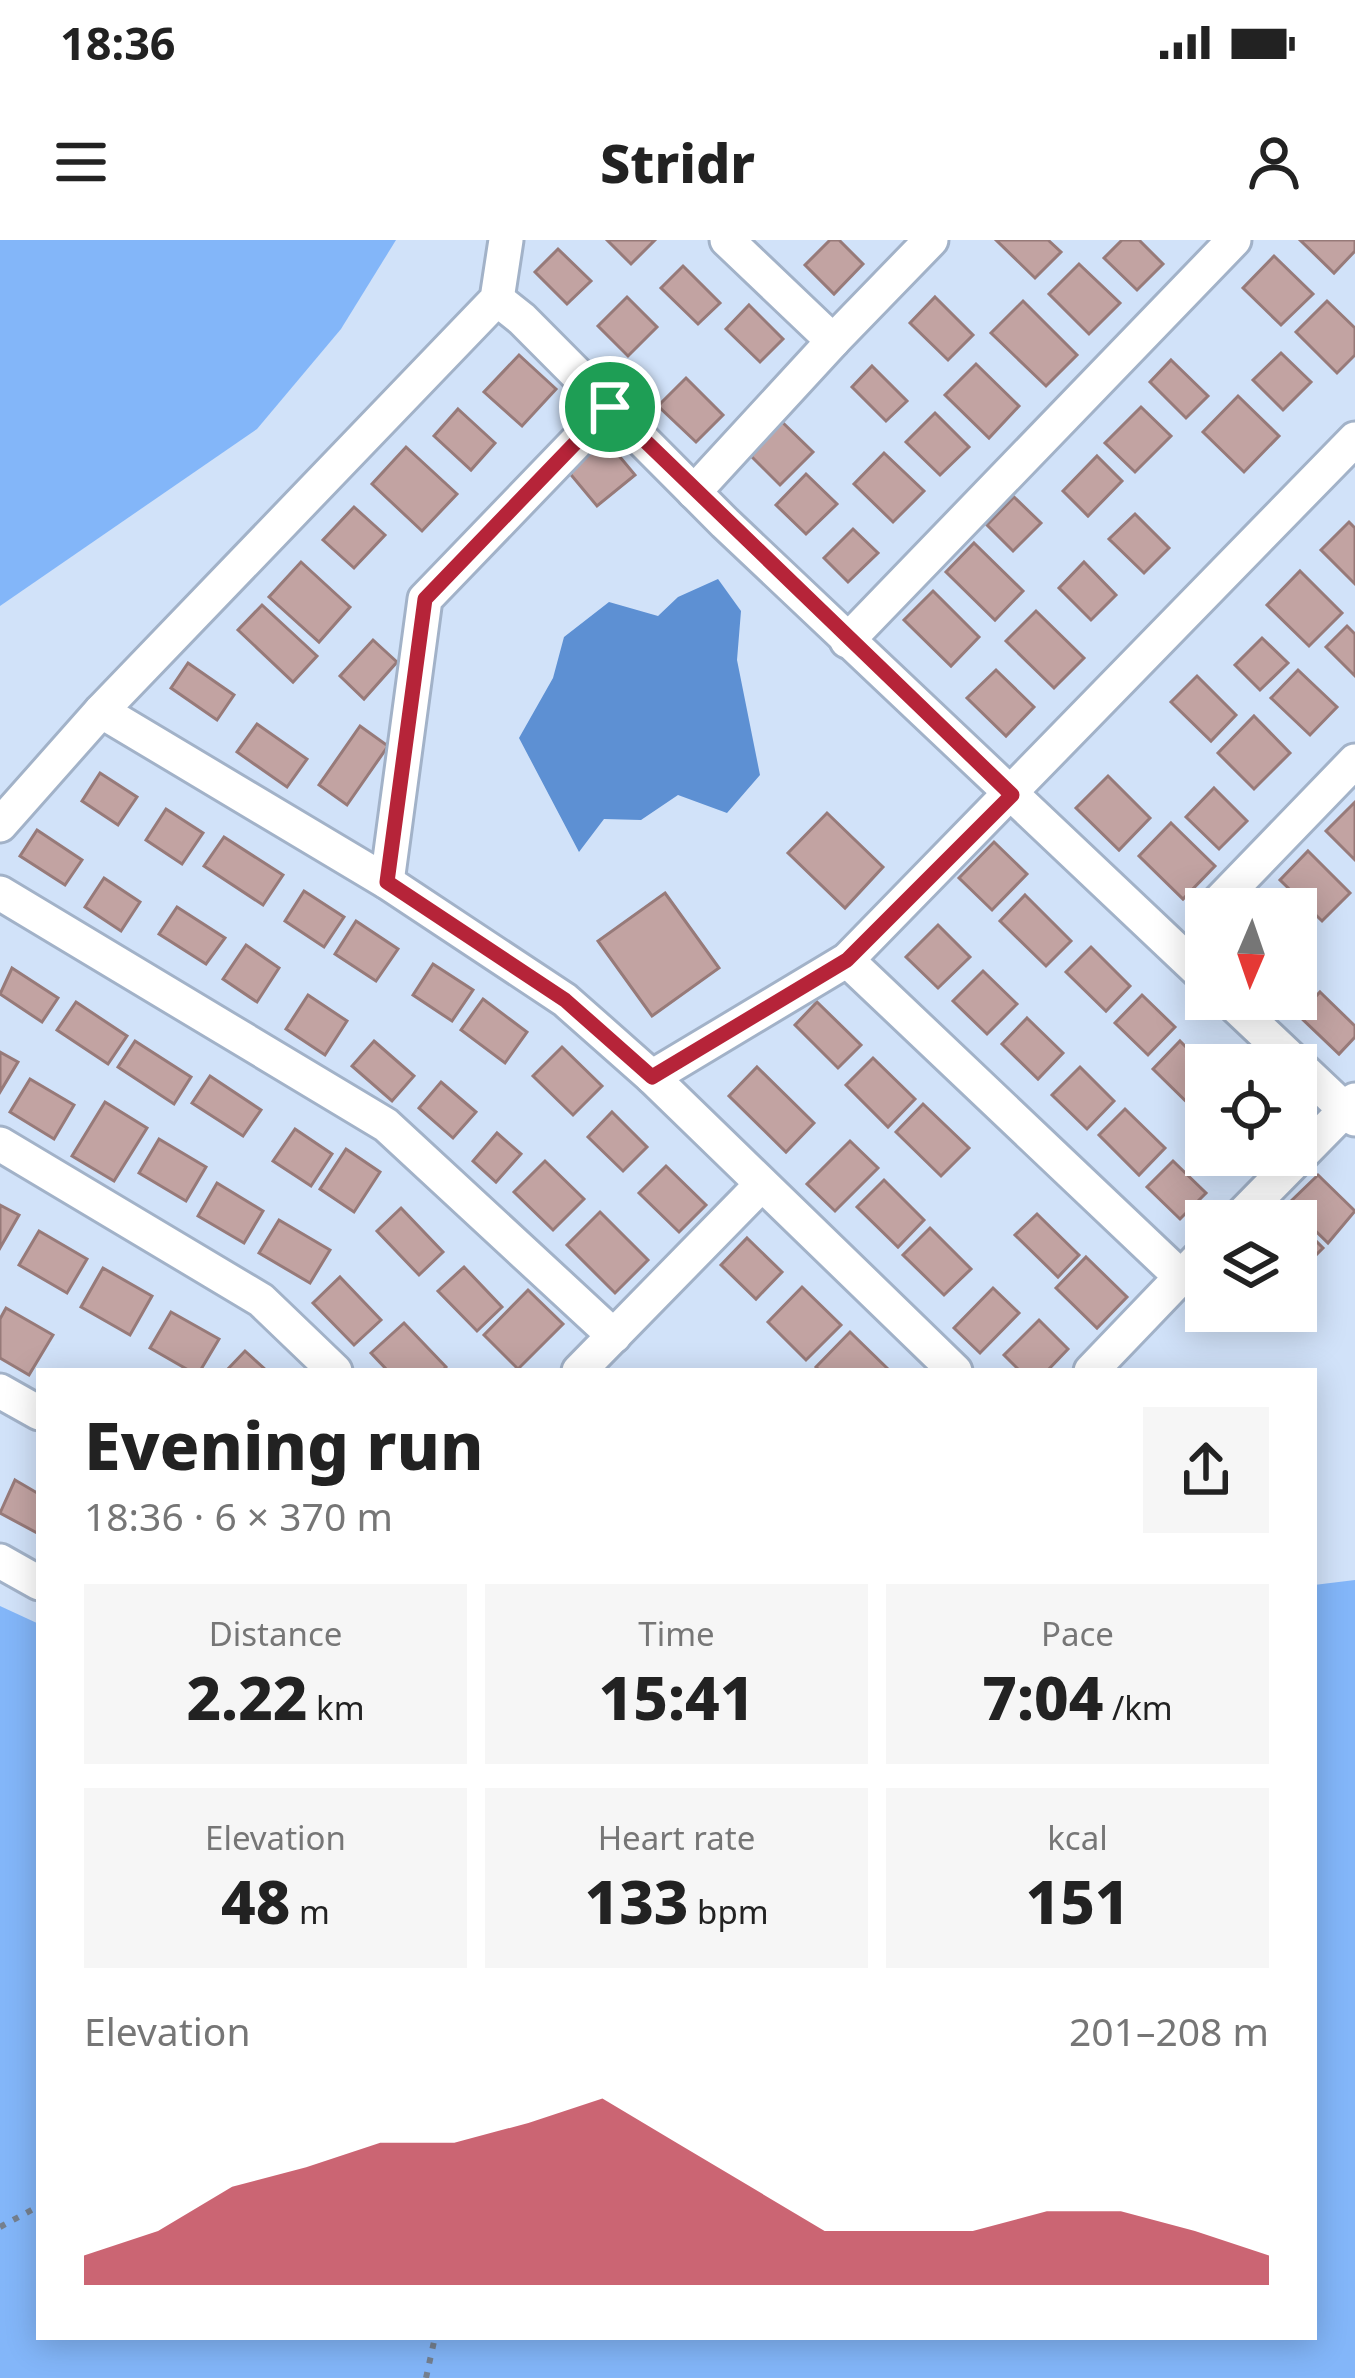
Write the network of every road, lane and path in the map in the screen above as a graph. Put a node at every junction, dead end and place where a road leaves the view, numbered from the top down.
1 (506, 240) edge
2 (727, 240) edge
3 (931, 240) edge
4 (1234, 240) edge
5 (497, 299) junction
6 (832, 341) junction
7 (610, 407) junction
8 (1355, 440) edge
9 (694, 492) junction
10 (847, 641) junction
11 (101, 711) junction
12 (1355, 761) edge
13 (1012, 795) junction
14 (0, 825) edge
15 (387, 882) junction
16 (1232, 888) edge
17 (0, 893) edge
18 (1185, 937) edge
19 (1174, 948) junction
20 (1185, 958) edge
21 (847, 960) junction
22 (1251, 1020) edge
23 (652, 1077) junction
24 (1352, 1110) edge
25 (0, 1144) edge
26 (760, 1186) junction
27 (1258, 1200) edge
28 (1185, 1272) edge
29 (1180, 1277) junction
30 (614, 1336) junction
31 (332, 1368) edge
32 (582, 1368) edge
33 (952, 1368) edge
34 (1094, 1368) edge
35 (0, 1390) edge
36 (36, 1411) edge
37 (0, 1561) edge
38 (36, 1581) edge
39 (36, 2208) edge
40 (0, 2227) edge
41 (434, 2340) edge
42 (426, 2378) edge

1 - 5 street
2 - 6 street
3 - 6 street
4 - 10 street
5 - 7 street
5 - 11 street
6 - 9 street
7 - 9 street
7 - 15 street
8 - 13 street
9 - 10 street
10 - 13 street
11 - 14 street
11 - 15 street
12 - 16 street
13 - 19 street
13 - 21 street
15 - 23 street
17 - 30 street
18 - 19 street
19 - 20 street
21 - 23 street
21 - 29 street
22 - 24 street
23 - 26 street
24 - 27 street
25 - 31 street
26 - 30 street
26 - 33 street
28 - 29 street
29 - 34 street
30 - 32 street
35 - 36 street
37 - 38 street
39 - 40 path
41 - 42 path

